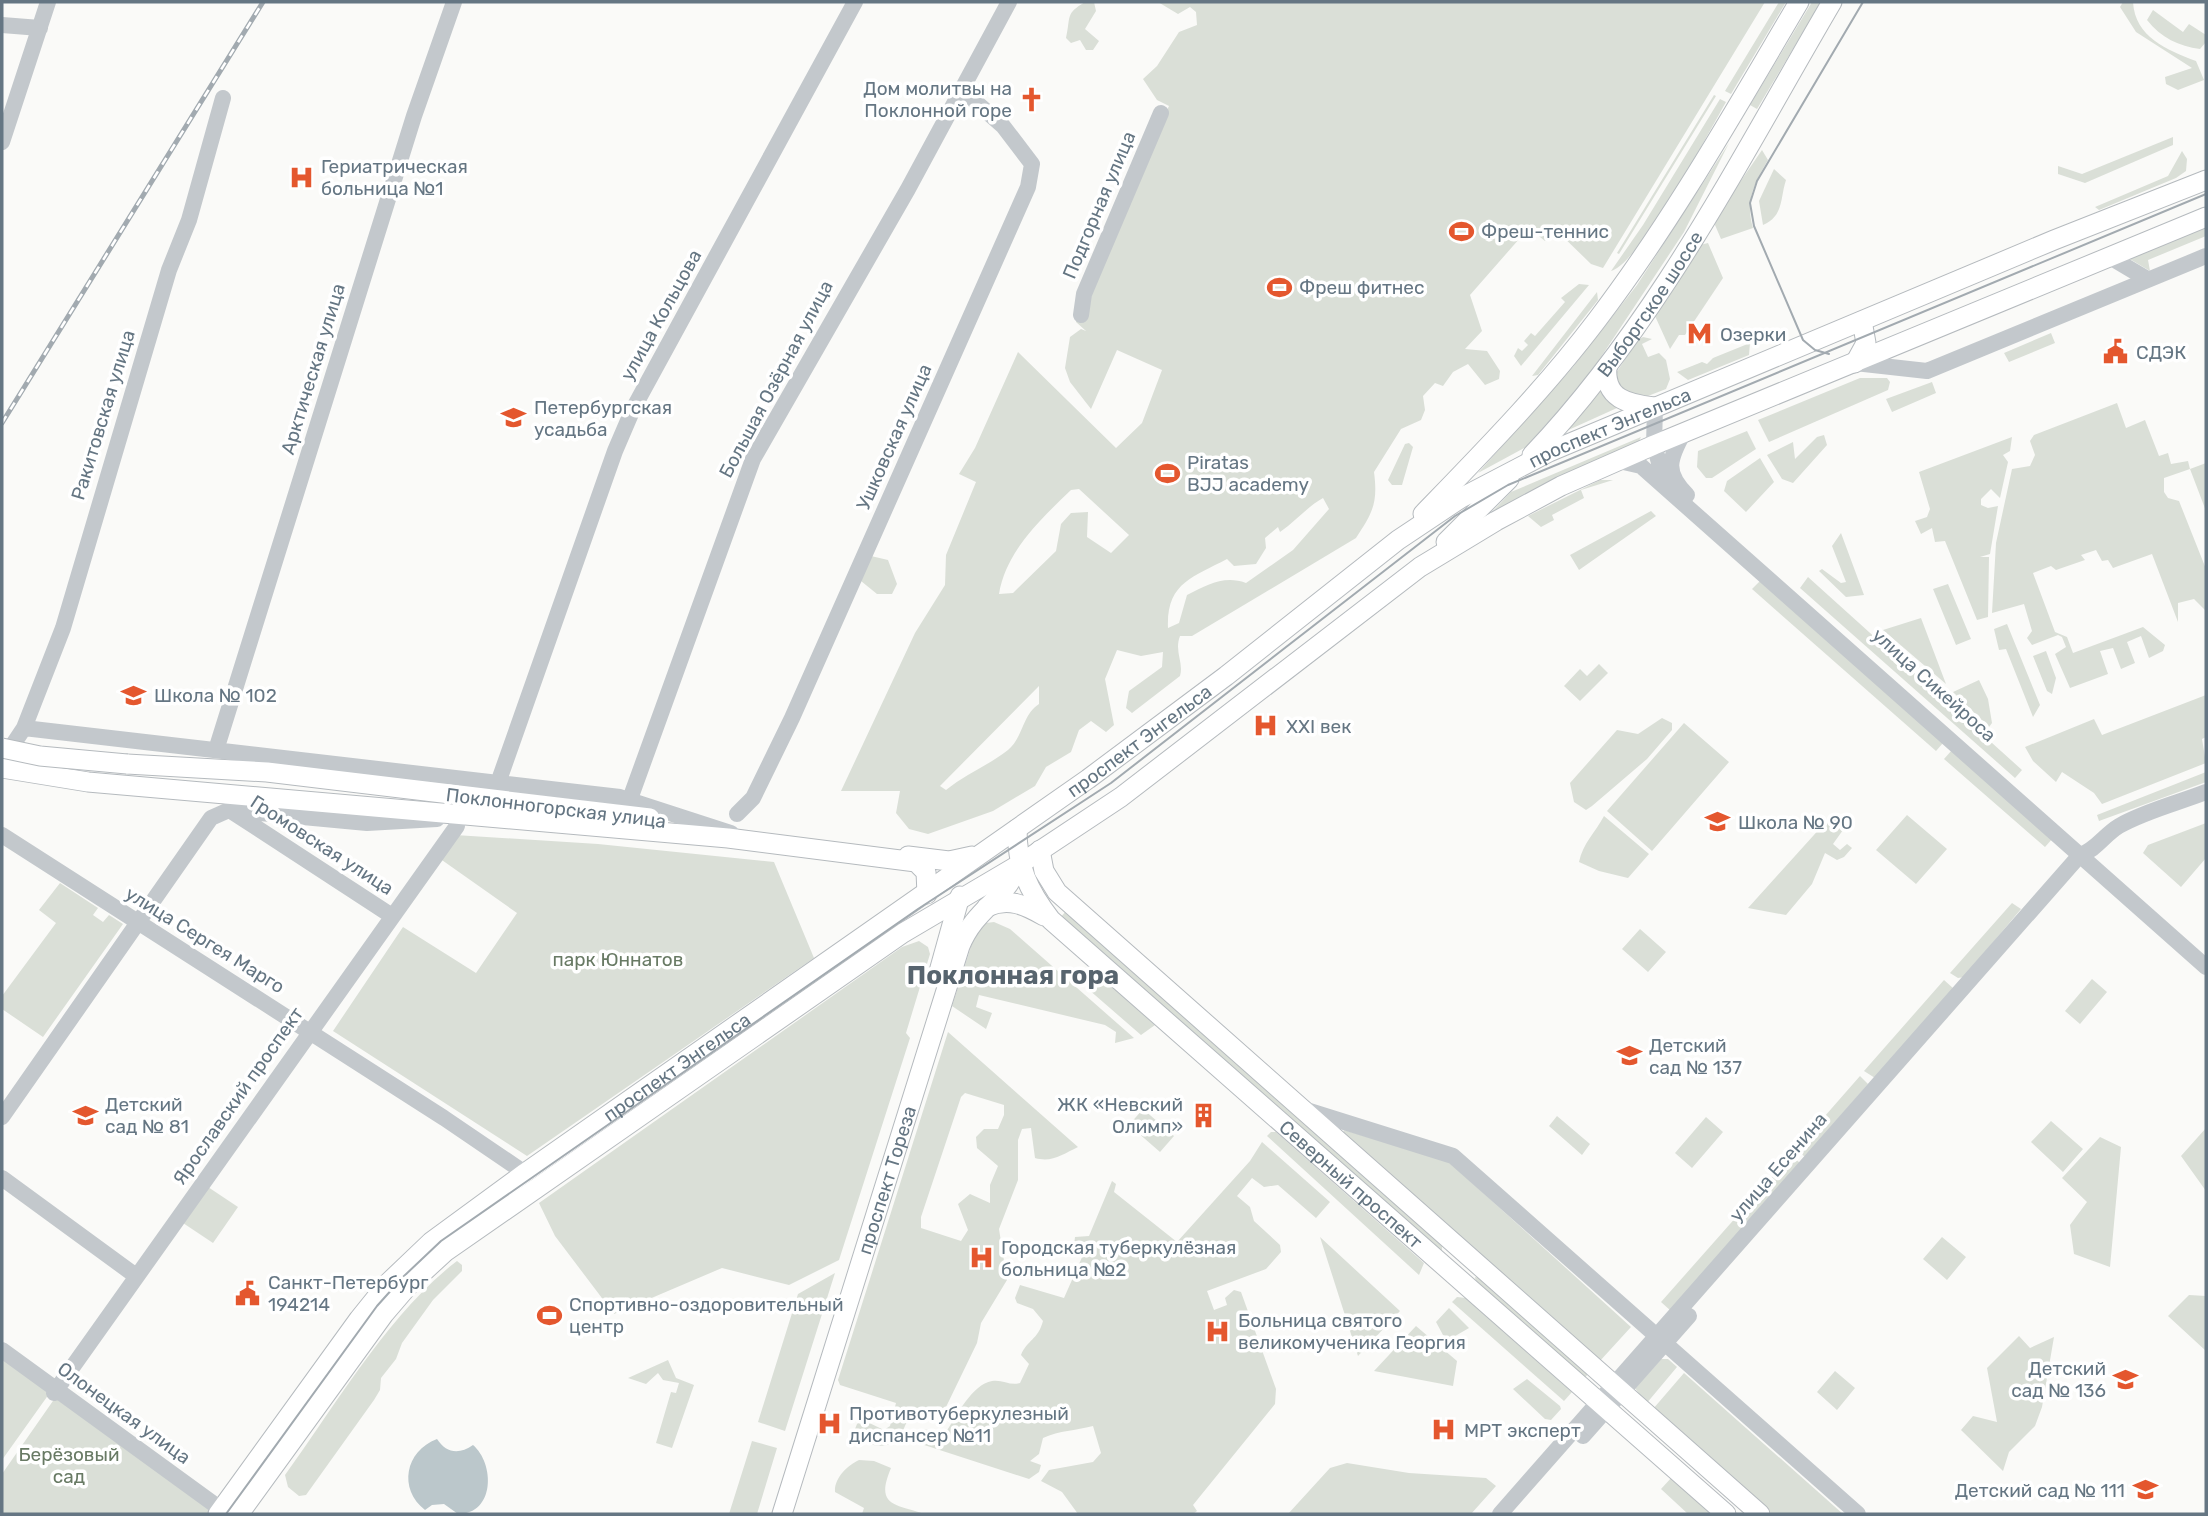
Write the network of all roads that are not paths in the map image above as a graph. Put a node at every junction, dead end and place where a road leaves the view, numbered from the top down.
1 (48, 2) edge
2 (454, 2) edge
3 (855, 2) edge
4 (1009, 2) edge
5 (1799, 2) edge
6 (1832, 2) edge
7 (2, 25) edge
8 (40, 28) junction
9 (961, 89) junction
10 (223, 98) dead end
11 (1161, 113) dead end
12 (1723, 130) junction
13 (2, 142) edge
14 (1747, 146) junction
15 (2206, 180) edge
16 (2206, 217) edge
17 (2206, 256) edge
18 (2110, 257) junction
19 (2147, 279) junction
20 (1081, 315) dead end
21 (1861, 321) junction
22 (1855, 363) junction
23 (1607, 367) junction
24 (1655, 407) junction
25 (1684, 432) junction
26 (1654, 445) junction
27 (1619, 461) junction
28 (1523, 465) junction
29 (1667, 489) junction
30 (1398, 540) junction
31 (1420, 567) junction
32 (14, 739) edge
33 (216, 750) junction
34 (2, 761) edge
35 (2, 768) edge
36 (498, 783) junction
37 (2206, 792) edge
38 (630, 799) junction
39 (229, 810) junction
40 (461, 821) junction
41 (734, 823) junction
42 (1017, 828) junction
43 (2, 835) edge
44 (1040, 850) junction
45 (983, 852) junction
46 (2086, 856) junction
47 (1020, 864) junction
48 (927, 894) junction
49 (959, 900) junction
50 (979, 912) junction
51 (392, 916) junction
52 (1051, 920) junction
53 (139, 923) junction
54 (903, 933) junction
55 (945, 951) junction
56 (2206, 954) edge
57 (2206, 967) edge
58 (310, 1031) junction
59 (1303, 1108) junction
60 (2, 1117) edge
61 (559, 1161) junction
62 (525, 1173) junction
63 (2, 1178) edge
64 (1454, 1243) junction
65 (1439, 1259) junction
66 (1481, 1267) junction
67 (136, 1276) junction
68 (1463, 1281) junction
69 (1660, 1339) junction
70 (2, 1350) edge
71 (1617, 1388) junction
72 (55, 1391) junction
73 (1603, 1405) junction
74 (226, 1513) edge
75 (769, 1514) edge
76 (782, 1514) edge
77 (1500, 1514) edge
78 (1513, 1514) edge
79 (1726, 1514) edge
80 (1760, 1514) edge
81 (1857, 1514) edge

1 - 8 street
2 - 33 street, Арктическая улица
3 - 36 street, улица Кольцова
4 - 9 street, Большая Озёрная улица
5 - 12 main road, Выборгское шоссе
6 - 14 main road, Выборгское шоссе
7 - 8 street
8 - 13 street
9 - 38 street, Большая Озёрная улица
9 - 41 street, Ушковская улица
10 - 32 street, Ракитовская улица
11 - 20 street, Подгорная улица
12 - 14 main road
12 - 30 main road, Выборгское шоссе
14 - 23 main road, Выборгское шоссе
15 - 21 main road, проспект Энгельса
16 - 18 main road, проспект Энгельса
17 - 19 street
18 - 19 street
18 - 22 main road, проспект Энгельса
19 - 22 street
21 - 22 main road
21 - 24 main road, проспект Энгельса
22 - 25 main road, проспект Энгельса
23 - 24 main road
23 - 28 main road, Выборгское шоссе
24 - 26 street
24 - 28 main road, проспект Энгельса
25 - 26 main road, проспект Энгельса
25 - 46 street, улица Сикейроса
26 - 27 main road, проспект Энгельса
26 - 29 street
27 - 29 street, улица Сикейроса
27 - 31 main road, проспект Энгельса
28 - 30 main road, проспект Энгельса
28 - 31 main road, Выборгское шоссе
29 - 46 street, улица Сикейроса
30 - 42 main road, проспект Энгельса
31 - 44 main road, проспект Энгельса
32 - 33 street, Поклонногорская улица
32 - 34 street, Ракитовская улица
32 - 41 main road, Поклонногорская улица, bridge
33 - 36 street, Поклонногорская улица
35 - 40 main road, Поклонногорская улица
36 - 38 street, Поклонногорская улица
37 - 46 street, улица Есенина
38 - 41 street, Поклонногорская улица
39 - 40 street
39 - 51 street, Громовская улица
39 - 53 street
40 - 48 main road, Поклонногорская улица
40 - 51 street, Ярославский проспект
41 - 45 main road, Поклонногорская улица
42 - 45 main road, проспект Энгельса
42 - 47 main road, Северный проспект
43 - 53 street, улица Сергея Марго
44 - 47 main road, проспект Энгельса
44 - 59 main road, Северный проспект
45 - 48 main road, проспект Энгельса
45 - 49 main road, проспект Тореза
46 - 56 street, улица Сикейроса
46 - 57 street, улица Сикейроса
46 - 69 street, улица Есенина
47 - 49 main road, проспект Энгельса
47 - 50 main road, проспект Тореза
47 - 52 main road, Северный проспект
48 - 61 main road, проспект Энгельса
49 - 54 main road, проспект Энгельса
49 - 55 main road, проспект Тореза
50 - 52 main road
50 - 76 main road, проспект Тореза
51 - 58 street, Ярославский проспект
52 - 65 main road, Северный проспект
53 - 58 street, улица Сергея Марго
53 - 60 street
54 - 55 main road
54 - 61 main road, проспект Энгельса
55 - 75 main road, проспект Тореза
58 - 62 street, улица Сергея Марго
58 - 67 street, Ярославский проспект
59 - 64 main road, Северный проспект
59 - 69 street
61 - 62 main road, проспект Энгельса
61 - 74 main road, проспект Энгельса
62 - 74 main road, проспект Энгельса
63 - 67 street
64 - 65 main road
64 - 66 main road, Северный проспект
65 - 68 main road, Северный проспект
66 - 68 main road
66 - 71 main road, Северный проспект
67 - 72 street, Ярославский проспект
68 - 73 main road, Северный проспект
69 - 71 street, улица Есенина
69 - 81 street
70 - 72 street, Олонецкая улица
71 - 73 street, улица Есенина
71 - 80 main road, Северный проспект
72 - 74 street, Олонецкая улица
73 - 77 street, улица Есенина
73 - 78 street, улица Есенина
73 - 79 main road, Северный проспект

